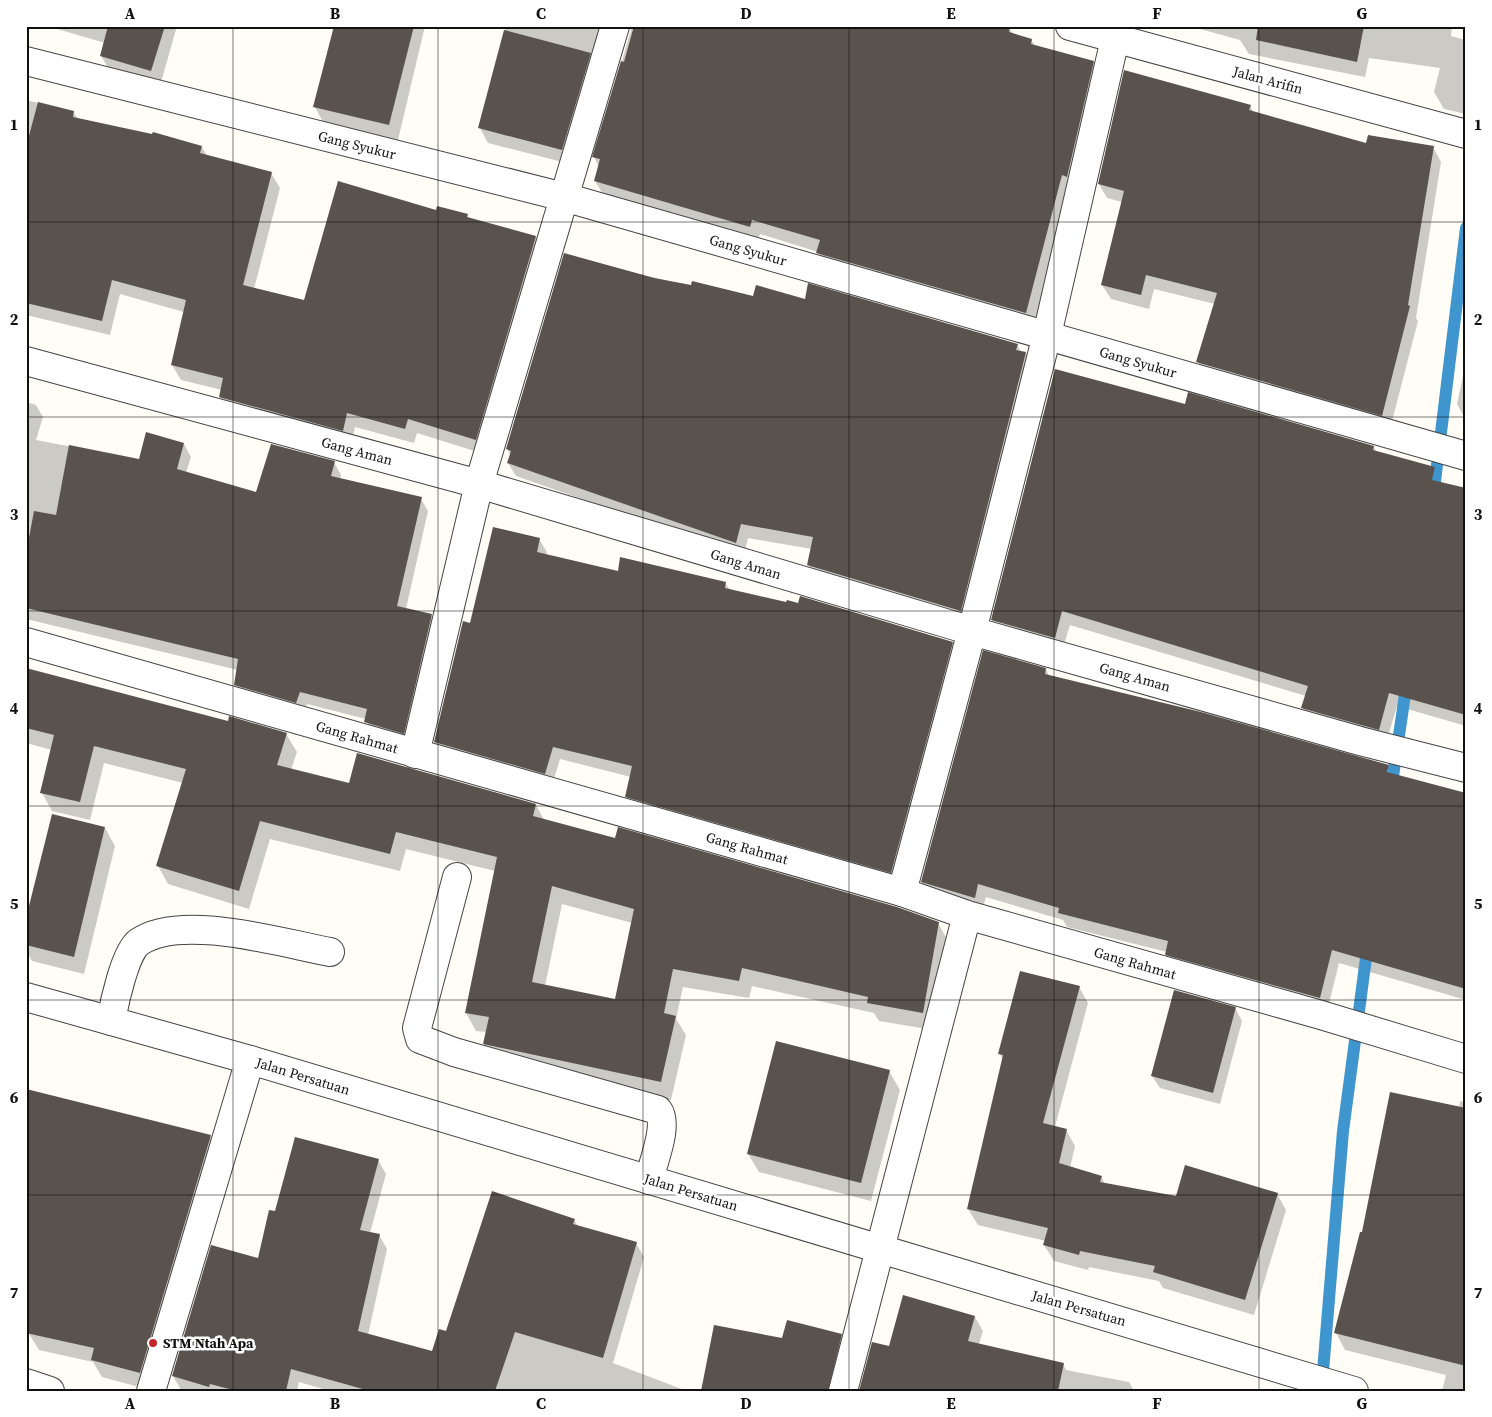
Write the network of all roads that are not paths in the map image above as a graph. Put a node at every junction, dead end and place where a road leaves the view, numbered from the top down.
1 (615, 26) edge
2 (1070, 26) edge
3 (1116, 33) edge
4 (26, 61) edge
5 (1466, 134) edge
6 (564, 197) junction
7 (1048, 336) junction
8 (26, 361) edge
9 (1459, 454) edge
10 (479, 484) junction
11 (972, 631) junction
12 (26, 642) edge
13 (415, 754) junction
14 (1466, 768) edge
15 (457, 877) dead end
16 (902, 892) junction
17 (967, 915) junction
18 (330, 952) dead end
19 (26, 997) edge
20 (111, 1020) junction
21 (1466, 1059) edge
22 (250, 1060) junction
23 (649, 1180) junction
24 (882, 1249) junction
25 (26, 1384) edge
26 (50, 1391) edge
27 (151, 1391) edge
28 (843, 1391) edge
29 (1354, 1391) edge

1 - 6 street
2 - 3 street, Jalan Arifin
3 - 5 street, Jalan Arifin
3 - 7 street
4 - 6 street, Gang Syukur
6 - 7 street, Gang Syukur
6 - 10 street
7 - 9 street, Gang Syukur
7 - 11 street
8 - 10 street, Gang Aman
10 - 11 street, Gang Aman
10 - 13 street
11 - 14 street, Gang Aman
11 - 16 street
12 - 13 street, Gang Rahmat
13 - 16 street, Gang Rahmat
15 - 23 street
16 - 17 street, Gang Rahmat
17 - 21 street, Gang Rahmat
17 - 24 street
18 - 20 street
19 - 20 street, Jalan Persatuan
20 - 22 street, Jalan Persatuan
22 - 23 street, Jalan Persatuan
22 - 27 street
23 - 24 street, Jalan Persatuan
24 - 28 street
24 - 29 street, Jalan Persatuan
25 - 26 street

